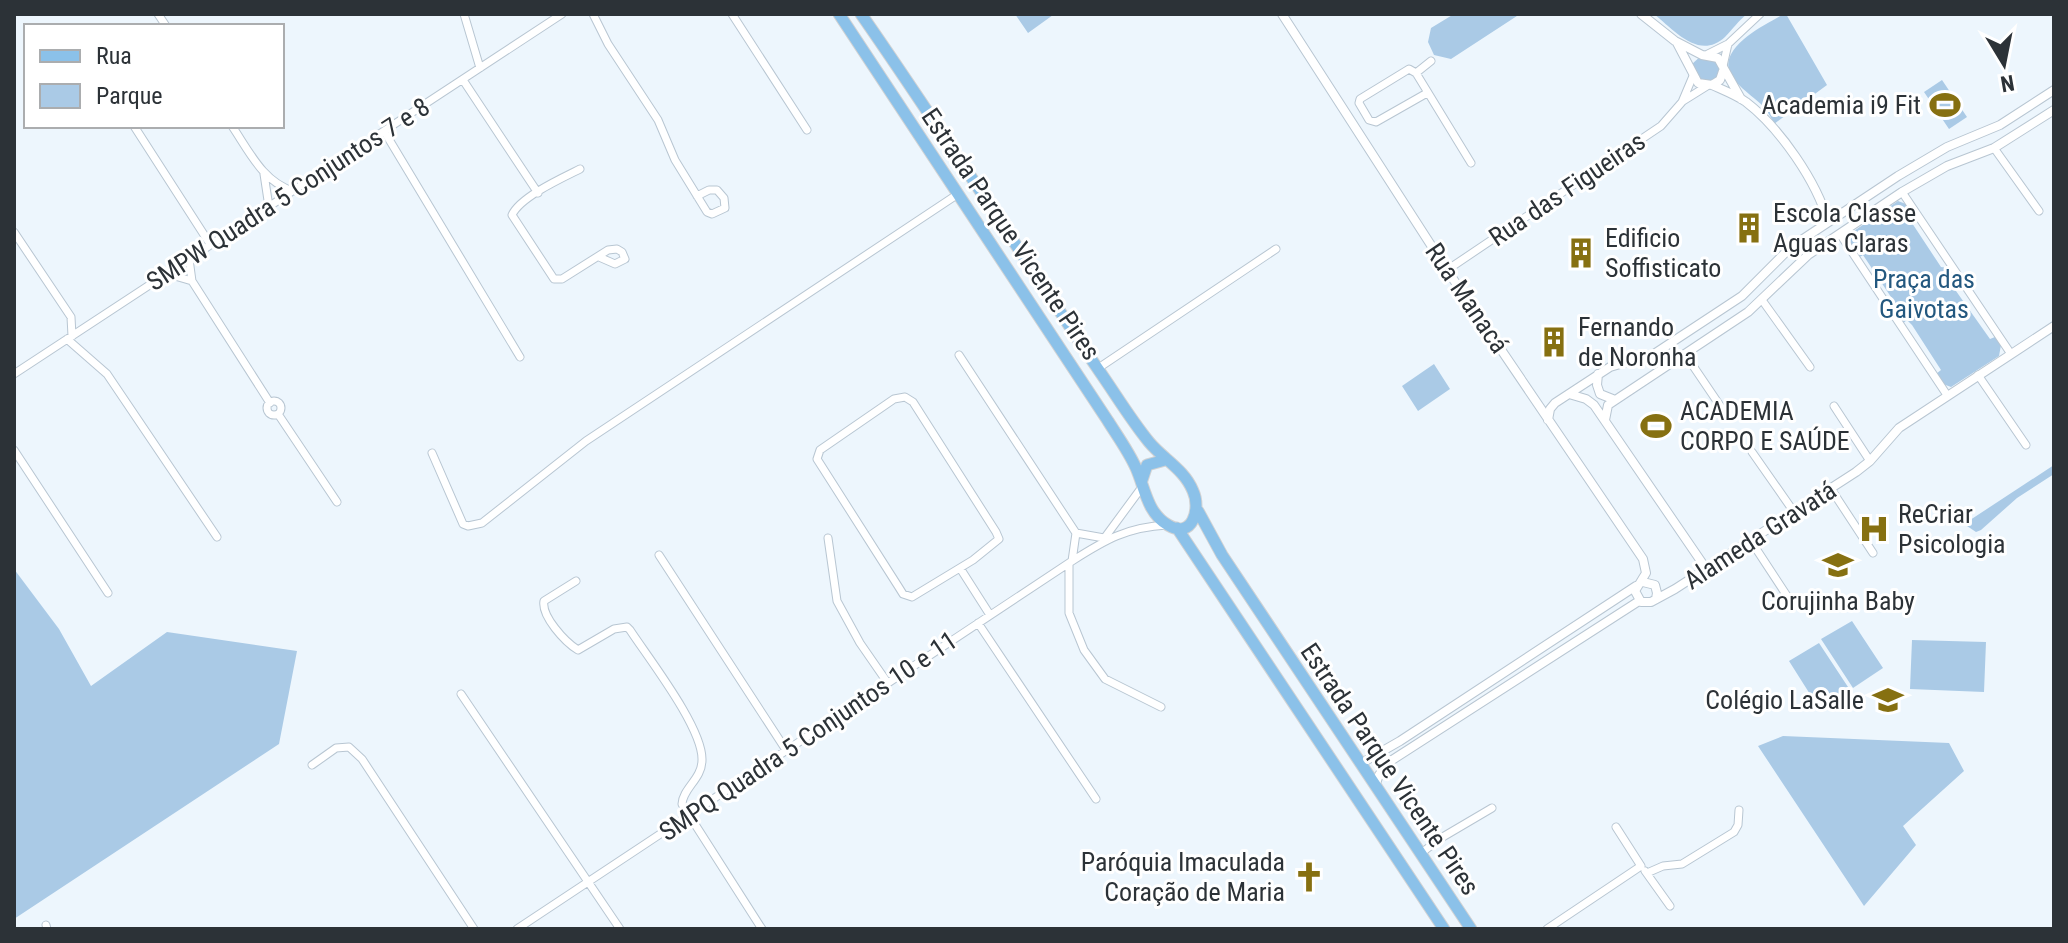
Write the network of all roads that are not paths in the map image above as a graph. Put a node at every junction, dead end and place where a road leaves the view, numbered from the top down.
1 (464, 14) edge
2 (562, 14) edge
3 (593, 14) edge
4 (732, 14) edge
5 (839, 14) edge
6 (861, 14) edge
7 (1282, 14) edge
8 (1641, 14) edge
9 (1760, 14) edge
10 (1675, 41) junction
11 (1728, 44) junction
12 (1705, 54) junction
13 (1431, 61) dead end
14 (480, 68) junction
15 (1723, 68) junction
16 (1416, 73) junction
17 (1692, 73) junction
18 (463, 80) junction
19 (1709, 85) junction
20 (2054, 90) edge
21 (1427, 93) junction
22 (1742, 99) junction
23 (1682, 102) junction
24 (2054, 110) edge
25 (135, 128) edge
26 (233, 128) edge
27 (807, 130) dead end
28 (384, 131) junction
29 (1994, 148) junction
30 (1471, 163) dead end
31 (580, 169) dead end
32 (264, 174) junction
33 (293, 191) junction
34 (1902, 192) junction
35 (538, 193) junction
36 (958, 194) junction
37 (697, 196) dead end
38 (1822, 200) junction
39 (269, 207) junction
40 (2039, 211) dead end
41 (1842, 213) junction
42 (1828, 222) junction
43 (14, 232) edge
44 (1840, 234) junction
45 (210, 244) junction
46 (1276, 249) dead end
47 (599, 257) dead end
48 (189, 259) junction
49 (1447, 270) junction
50 (168, 274) junction
51 (192, 281) junction
52 (1762, 300) junction
53 (1712, 316) junction
54 (71, 317) junction
55 (90, 324) junction
56 (2054, 326) edge
57 (1721, 330) junction
58 (69, 338) junction
59 (1685, 354) junction
60 (2011, 354) junction
61 (959, 355) dead end
62 (520, 357) dead end
63 (1810, 367) dead end
64 (1097, 369) junction
65 (14, 374) edge
66 (1598, 374) junction
67 (1978, 375) junction
68 (1568, 394) junction
69 (1947, 395) junction
70 (1535, 400) junction
71 (1615, 400) junction
72 (1555, 403) junction
73 (1834, 406) dead end
74 (1727, 416) dead end
75 (1548, 420) junction
76 (1605, 420) junction
77 (2026, 445) dead end
78 (14, 450) edge
79 (1752, 452) dead end
80 (432, 453) dead end
81 (1165, 460) junction
82 (1870, 461) junction
83 (1142, 484) junction
84 (1831, 489) junction
85 (337, 502) dead end
86 (1198, 511) junction
87 (1794, 512) junction
88 (1172, 526) junction
89 (1076, 533) junction
90 (217, 537) dead end
91 (828, 538) dead end
92 (1101, 541) junction
93 (1751, 541) junction
94 (1873, 553) dead end
95 (659, 555) dead end
96 (1070, 562) junction
97 (960, 568) junction
98 (1707, 570) junction
99 (576, 581) dead end
100 (1640, 584) junction
101 (108, 593) dead end
102 (1656, 599) junction
103 (1639, 601) junction
104 (1791, 602) dead end
105 (990, 615) junction
106 (978, 623) junction
107 (887, 682) junction
108 (461, 694) dead end
109 (1161, 707) dead end
110 (786, 750) junction
111 (1360, 764) junction
112 (312, 765) dead end
113 (1374, 786) junction
114 (1096, 799) dead end
115 (1492, 808) dead end
116 (1739, 810) dead end
117 (689, 815) junction
118 (1616, 827) dead end
119 (1420, 854) junction
120 (1644, 870) junction
121 (588, 882) junction
122 (1670, 906) dead end
123 (474, 929) edge
124 (517, 929) edge
125 (620, 929) edge
126 (762, 929) edge
127 (1444, 929) edge
128 (1471, 929) edge
129 (1547, 929) edge

1 - 14 street
2 - 14 street, SMPW Quadra 5 Conjuntos 7 e 8
3 - 37 street
4 - 27 street
5 - 36 main road, Estrada Parque Vicente Pires
6 - 64 main road, Estrada Parque Vicente Pires
7 - 49 street, Rua Manacá
8 - 10 street
9 - 11 street
10 - 12 street
10 - 17 street
11 - 12 street
11 - 15 street
12 - 15 street
12 - 17 street
13 - 16 street
14 - 18 street, SMPW Quadra 5 Conjuntos 7 e 8
15 - 19 street
15 - 22 street
16 - 21 street
16 - 21 street
17 - 19 street
17 - 23 street, Rua das Figueiras
18 - 28 street, SMPW Quadra 5 Conjuntos 7 e 8
18 - 35 street
19 - 22 street
19 - 23 street, Rua das Figueiras
20 - 41 street
21 - 30 street
22 - 38 street
23 - 49 street, Rua das Figueiras
24 - 29 street
25 - 45 street
26 - 32 street
28 - 33 street, SMPW Quadra 5 Conjuntos 7 e 8
28 - 62 street
29 - 34 street
29 - 40 street
31 - 35 street
32 - 33 street
32 - 39 street
33 - 39 street, SMPW Quadra 5 Conjuntos 7 e 8
34 - 44 street
34 - 60 street
35 - 47 street
36 - 80 street
36 - 83 main road, Estrada Parque Vicente Pires
38 - 41 street
38 - 42 street
39 - 45 street, SMPW Quadra 5 Conjuntos 7 e 8
41 - 42 street
42 - 53 street
43 - 54 street
44 - 52 street
44 - 69 street
45 - 48 street, SMPW Quadra 5 Conjuntos 7 e 8
46 - 64 street
48 - 50 street, SMPW Quadra 5 Conjuntos 7 e 8
48 - 51 street
49 - 70 street, Rua Manacá
50 - 51 street
50 - 55 street, SMPW Quadra 5 Conjuntos 7 e 8
51 - 85 street
52 - 57 street
52 - 63 street
53 - 57 street
53 - 66 street
54 - 55 street
54 - 58 street
55 - 58 street, SMPW Quadra 5 Conjuntos 7 e 8
56 - 60 street, Alameda Gravatá
57 - 59 street
58 - 65 street, SMPW Quadra 5 Conjuntos 7 e 8
58 - 90 street
59 - 71 street
59 - 74 street
60 - 67 street, Alameda Gravatá
61 - 89 street
64 - 81 main road, Estrada Parque Vicente Pires
66 - 68 street
66 - 71 street
67 - 69 street, Alameda Gravatá
67 - 77 street
68 - 72 street
68 - 76 street
69 - 82 street, Alameda Gravatá
70 - 72 street
70 - 75 street, Rua Manacá
71 - 76 street
72 - 75 street
73 - 82 street
75 - 100 street, Rua Manacá
76 - 98 street
78 - 101 street
79 - 87 street
81 - 83 main road
81 - 86 main road
82 - 84 street, Alameda Gravatá
83 - 88 main road
83 - 92 street, SMPQ Quadra 5 Conjuntos 10 e 11
84 - 87 street, Alameda Gravatá
84 - 94 street
86 - 88 main road
86 - 111 main road, Estrada Parque Vicente Pires
87 - 93 street, Alameda Gravatá
88 - 92 street, SMPQ Quadra 5 Conjuntos 10 e 11
88 - 127 main road, Estrada Parque Vicente Pires
89 - 92 street
89 - 96 street
91 - 107 street
92 - 96 street, SMPQ Quadra 5 Conjuntos 10 e 11
93 - 98 street, Alameda Gravatá
93 - 104 street
95 - 110 street
96 - 105 street, SMPQ Quadra 5 Conjuntos 10 e 11
96 - 109 street
97 - 97 street
97 - 105 street
98 - 102 street, Alameda Gravatá
99 - 117 street
100 - 102 street
100 - 103 street
100 - 111 street
102 - 103 street
103 - 113 street
105 - 106 street, SMPQ Quadra 5 Conjuntos 10 e 11
106 - 107 street, SMPQ Quadra 5 Conjuntos 10 e 11
106 - 114 street
107 - 110 street, SMPQ Quadra 5 Conjuntos 10 e 11
108 - 121 street
110 - 117 street, SMPQ Quadra 5 Conjuntos 10 e 11
111 - 113 main road, Estrada Parque Vicente Pires
112 - 123 street
113 - 119 main road, Estrada Parque Vicente Pires
115 - 119 street
116 - 120 street
117 - 121 street, SMPQ Quadra 5 Conjuntos 10 e 11
117 - 126 street
118 - 120 street
119 - 128 main road, Estrada Parque Vicente Pires
120 - 122 street
120 - 129 street
121 - 124 street, SMPQ Quadra 5 Conjuntos 10 e 11
121 - 125 street

